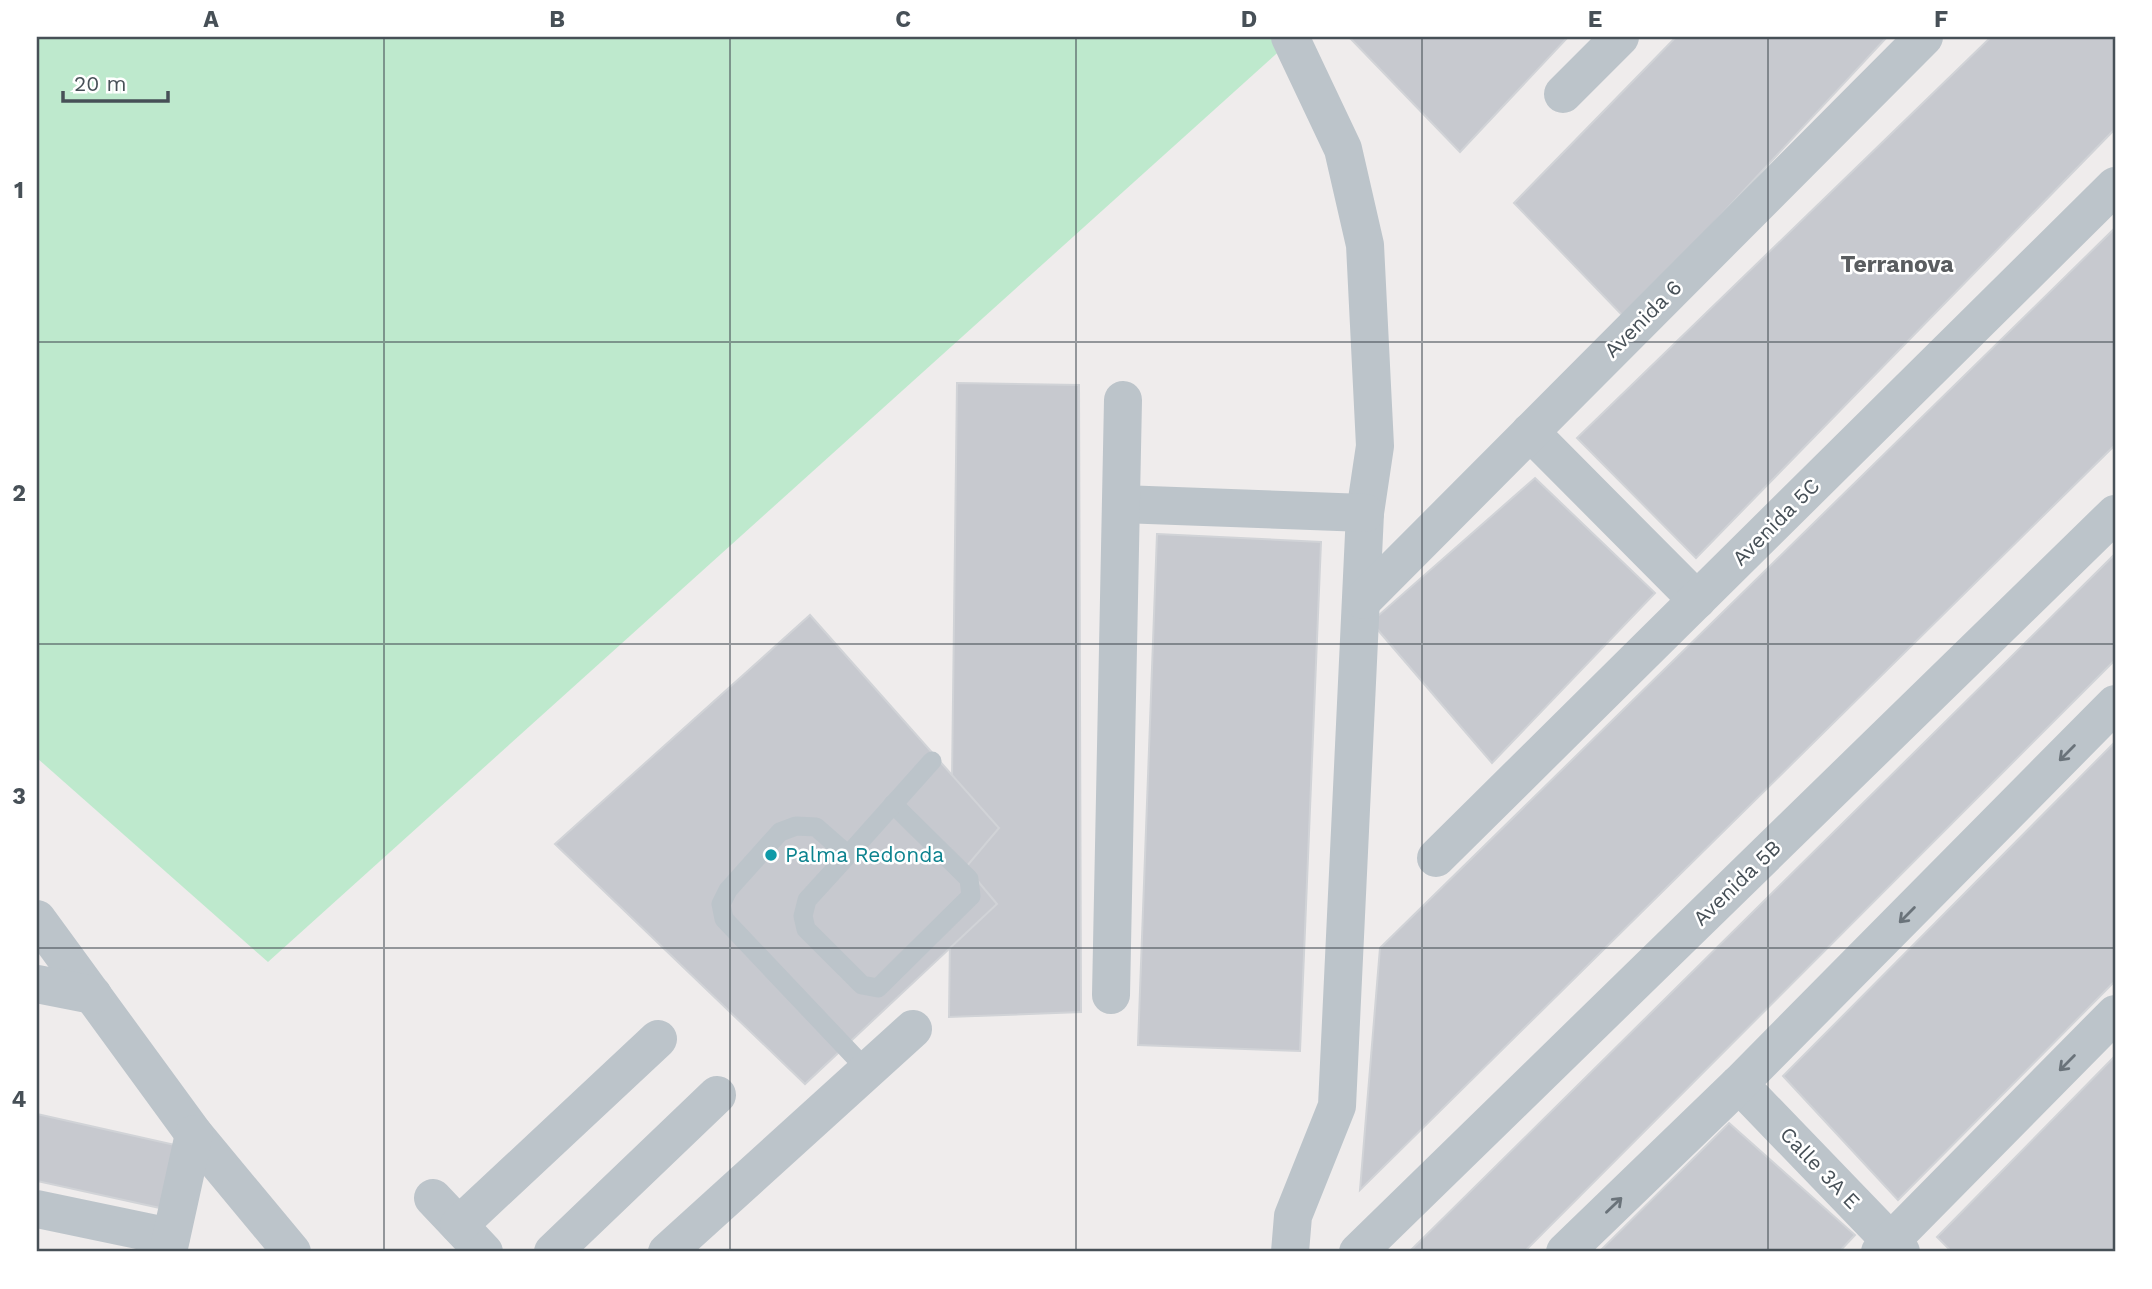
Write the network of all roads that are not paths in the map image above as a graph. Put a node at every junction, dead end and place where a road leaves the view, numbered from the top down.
1 (1290, 37) edge
2 (1620, 37) edge
3 (1924, 37) edge
4 (1563, 94) dead end
5 (2115, 186) edge
6 (1123, 400) dead end
7 (1530, 432) junction
8 (1121, 504) junction
9 (1365, 513) junction
10 (2115, 514) edge
11 (1363, 600) junction
12 (1697, 600) junction
13 (2115, 705) edge
14 (932, 761) dead end
15 (893, 804) junction
16 (848, 855) junction
17 (1436, 858) dead end
18 (37, 919) edge
19 (37, 984) edge
20 (93, 995) junction
21 (1111, 995) dead end
22 (2115, 1014) edge
23 (913, 1029) dead end
24 (658, 1039) dead end
25 (867, 1070) junction
26 (1739, 1084) junction
27 (717, 1095) dead end
28 (194, 1134) junction
29 (433, 1198) dead end
30 (37, 1209) edge
31 (472, 1239) edge
32 (169, 1244) edge
33 (1891, 1249) edge
34 (292, 1252) edge
35 (553, 1252) edge
36 (667, 1252) edge
37 (1290, 1252) edge
38 (1358, 1252) edge
39 (1565, 1252) edge

1 - 9 street
2 - 4 street
3 - 7 street, Avenida 6
5 - 12 street, Avenida 5C
6 - 8 street
7 - 11 street, Avenida 6
7 - 12 street
8 - 9 street
8 - 21 street
9 - 11 street
10 - 38 street, Avenida 5B
11 - 37 street
12 - 17 street, Avenida 5C
13 -> 26 street
14 - 15 lane
15 - 16 lane
15 - 16 lane
16 - 25 lane
18 - 20 street
19 - 20 street
20 - 28 street
22 -> 33 street
23 - 25 street
24 - 31 street
25 - 36 street
26 - 33 street, Calle 3A E
39 -> 26 street
27 - 35 street
28 - 32 street
28 - 34 street
29 - 31 street
30 - 32 street

